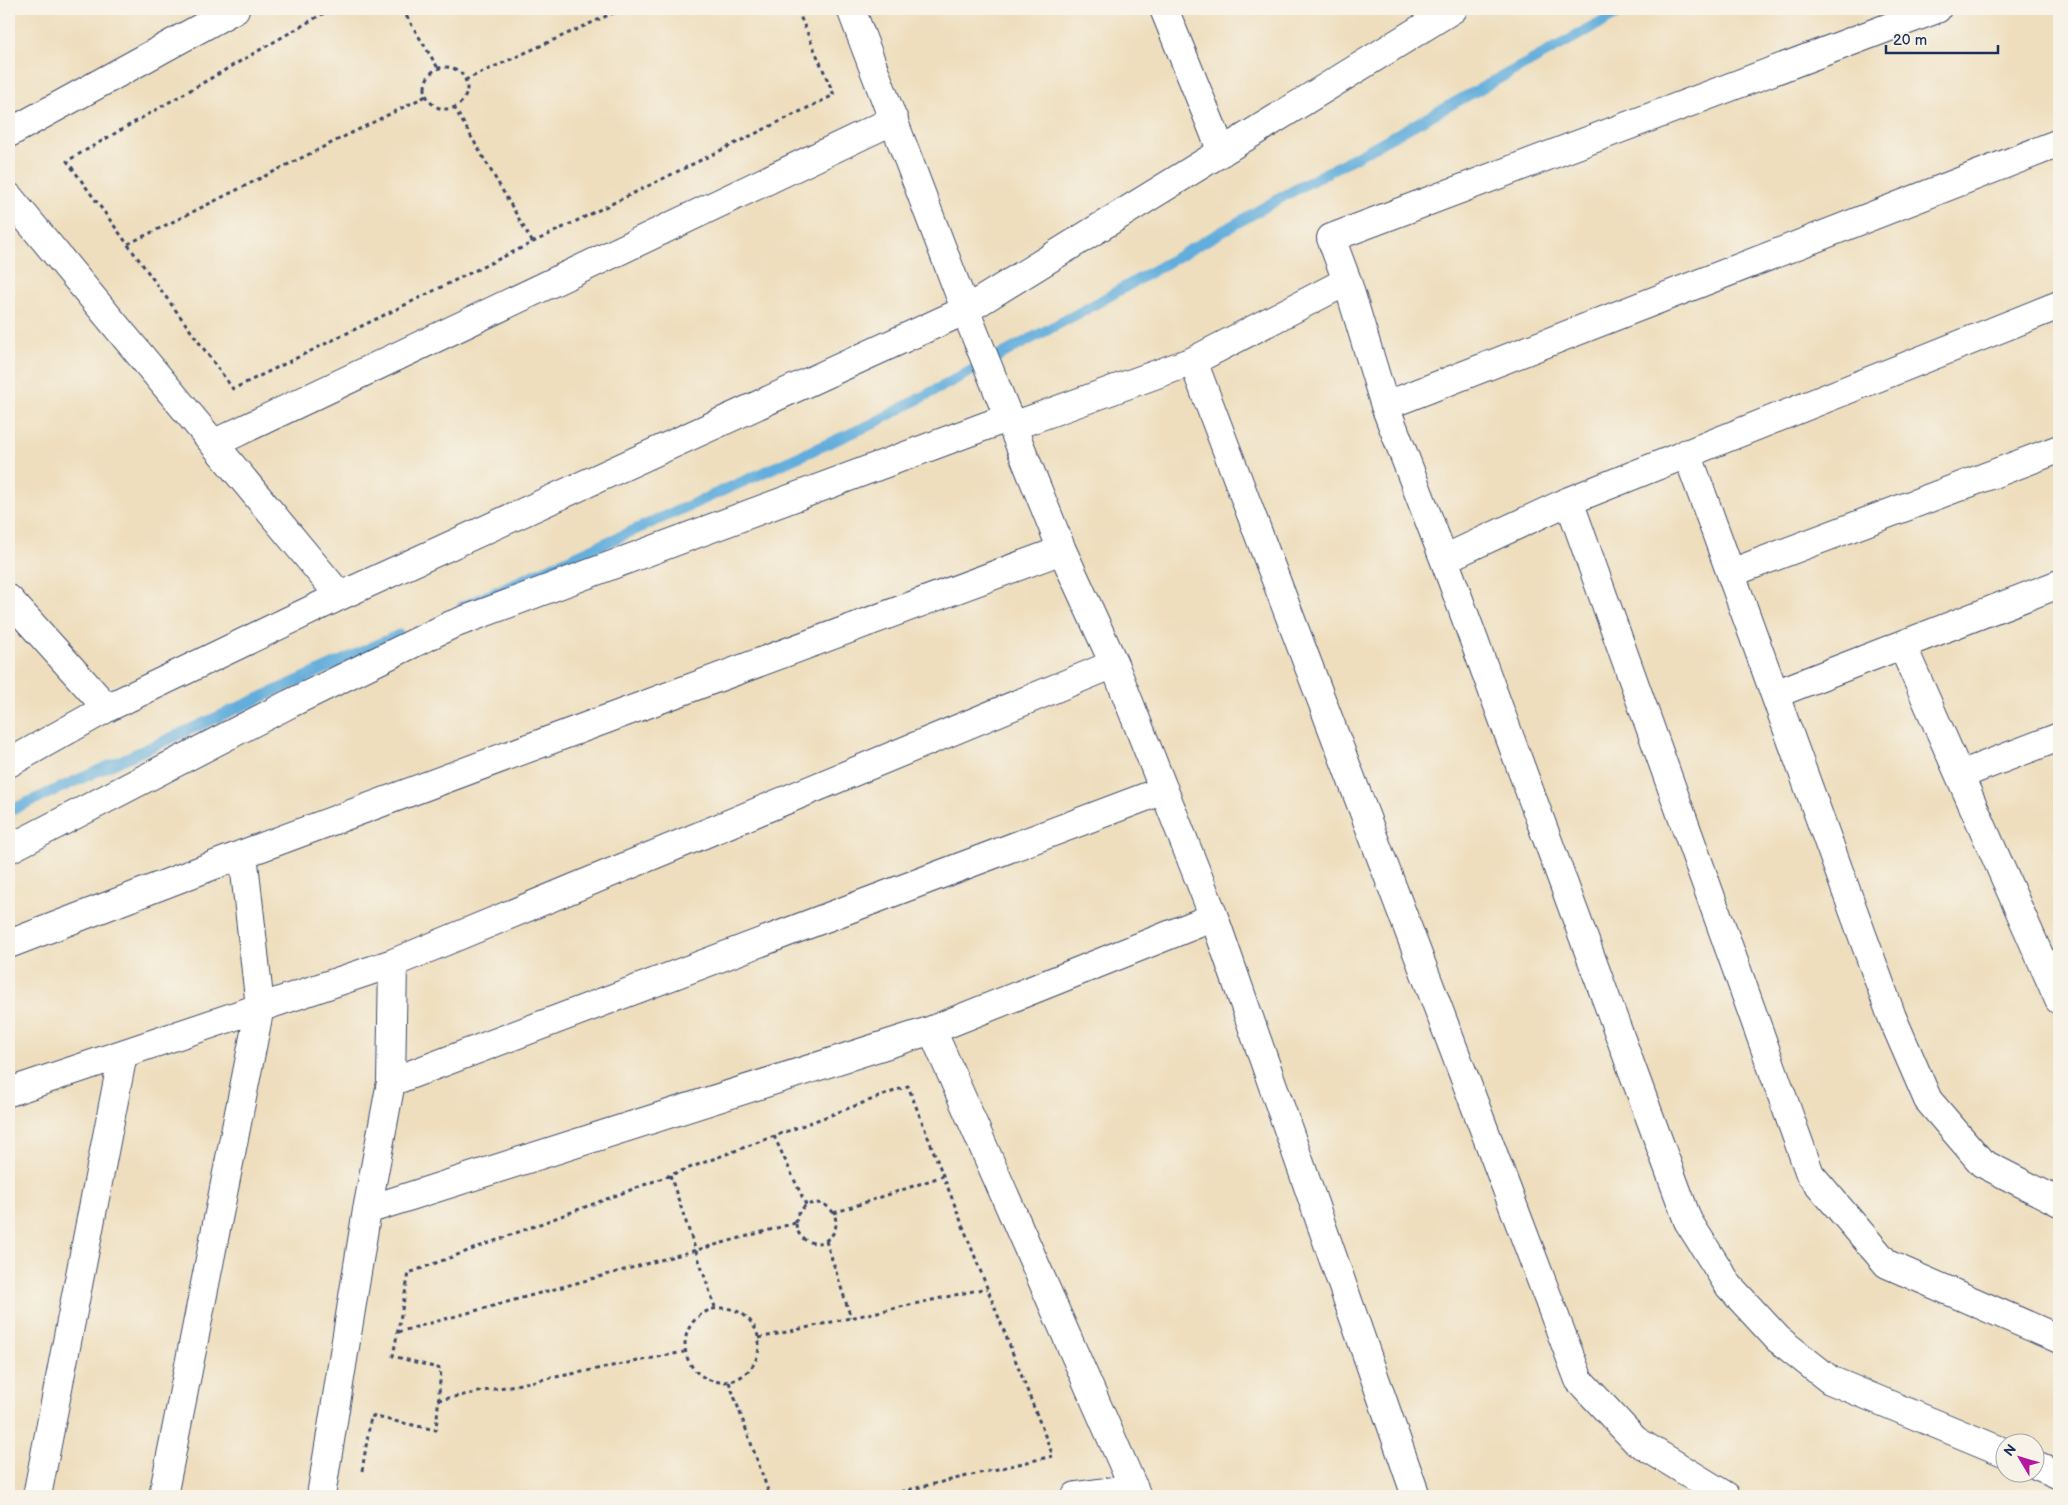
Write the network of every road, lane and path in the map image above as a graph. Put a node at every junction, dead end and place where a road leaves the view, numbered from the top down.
1 (235, 9) edge
2 (331, 9) edge
3 (402, 9) edge
4 (622, 9) edge
5 (797, 9) edge
6 (851, 9) edge
7 (1164, 9) edge
8 (1937, 9) edge
9 (1439, 13) edge
10 (438, 68) junction
11 (465, 80) junction
12 (426, 96) junction
13 (454, 107) junction
14 (894, 120) junction
15 (9, 133) edge
16 (2059, 143) edge
17 (1222, 152) junction
18 (9, 197) edge
19 (532, 243) junction
20 (128, 244) junction
21 (1347, 281) junction
22 (2059, 305) edge
23 (968, 316) junction
24 (1193, 361) junction
25 (1386, 406) junction
26 (1009, 417) junction
27 (215, 443) junction
28 (2059, 448) edge
29 (1687, 453) junction
30 (1569, 501) junction
31 (1062, 550) junction
32 (1444, 559) junction
33 (1731, 573) junction
34 (2059, 584) edge
35 (340, 596) junction
36 (9, 599) edge
37 (1902, 645) junction
38 (1114, 664) junction
39 (1775, 694) junction
40 (107, 708) junction
41 (2059, 737) edge
42 (9, 763) edge
43 (1960, 775) junction
44 (1164, 790) junction
45 (9, 850) edge
46 (243, 854) junction
47 (1214, 917) junction
48 (9, 944) edge
49 (393, 962) junction
50 (2059, 1000) edge
51 (260, 1007) junction
52 (932, 1030) junction
53 (123, 1054) junction
54 (391, 1082) junction
55 (9, 1092) edge
56 (774, 1136) junction
57 (670, 1176) junction
58 (943, 1176) junction
59 (2059, 1202) edge
60 (806, 1205) junction
61 (367, 1210) junction
62 (834, 1213) junction
63 (795, 1223) junction
64 (826, 1241) junction
65 (696, 1250) junction
66 (987, 1288) junction
67 (715, 1307) junction
68 (851, 1318) junction
69 (398, 1332) junction
70 (759, 1338) junction
71 (2059, 1339) edge
72 (684, 1352) junction
73 (729, 1382) junction
74 (438, 1400) junction
75 (1996, 1449) edge
76 (2046, 1469) edge
77 (2059, 1475) edge
78 (360, 1478) dead end
79 (1135, 1492) edge
80 (37, 1496) edge
81 (163, 1496) edge
82 (321, 1496) edge
83 (770, 1496) edge
84 (882, 1496) edge
85 (1076, 1496) edge
86 (1416, 1496) edge
87 (1726, 1496) edge

1 - 15 street
2 - 20 path
3 - 10 path
4 - 11 path
5 - 19 path
6 - 14 street
7 - 17 street
8 - 21 street
9 - 17 street
10 - 11 path
10 - 12 path
11 - 13 path
12 - 13 path
12 - 20 path
13 - 19 path
14 - 23 street
14 - 27 street
16 - 25 street
17 - 23 street
18 - 27 street
19 - 20 path
21 - 24 street
21 - 25 street
22 - 29 street
23 - 26 street
23 - 35 street
24 - 26 street
24 - 87 street
25 - 32 street
26 - 31 street
26 - 45 street
27 - 35 street
28 - 33 street
29 - 30 street
29 - 33 street
30 - 32 street
30 - 71 street
31 - 38 street
31 - 46 street
32 - 75 street
33 - 39 street
34 - 37 street
35 - 40 street
36 - 40 street
37 - 39 street
37 - 43 street
38 - 44 street
38 - 49 street
39 - 59 street
40 - 42 street
41 - 43 street
43 - 50 street
44 - 47 street
44 - 54 street
46 - 48 street
46 - 51 street
47 - 52 street
47 - 86 street
49 - 51 street
49 - 54 street
51 - 53 street
51 - 81 street
52 - 61 street
52 - 79 street
53 - 55 street
53 - 80 street
54 - 61 street
56 - 57 path
56 - 58 path
56 - 60 path
57 - 65 path
57 - 69 path
58 - 62 path
58 - 66 path
60 - 62 path
60 - 63 path
61 - 82 street
62 - 64 path
63 - 64 path
63 - 65 path
64 - 68 path
65 - 67 path
65 - 69 path
66 - 68 path
66 - 84 path
67 - 70 path
67 - 72 path
68 - 70 path
69 - 74 path
70 - 73 path
72 - 73 path
72 - 74 path
73 - 83 path
74 - 78 path
76 - 77 street
79 - 85 street

